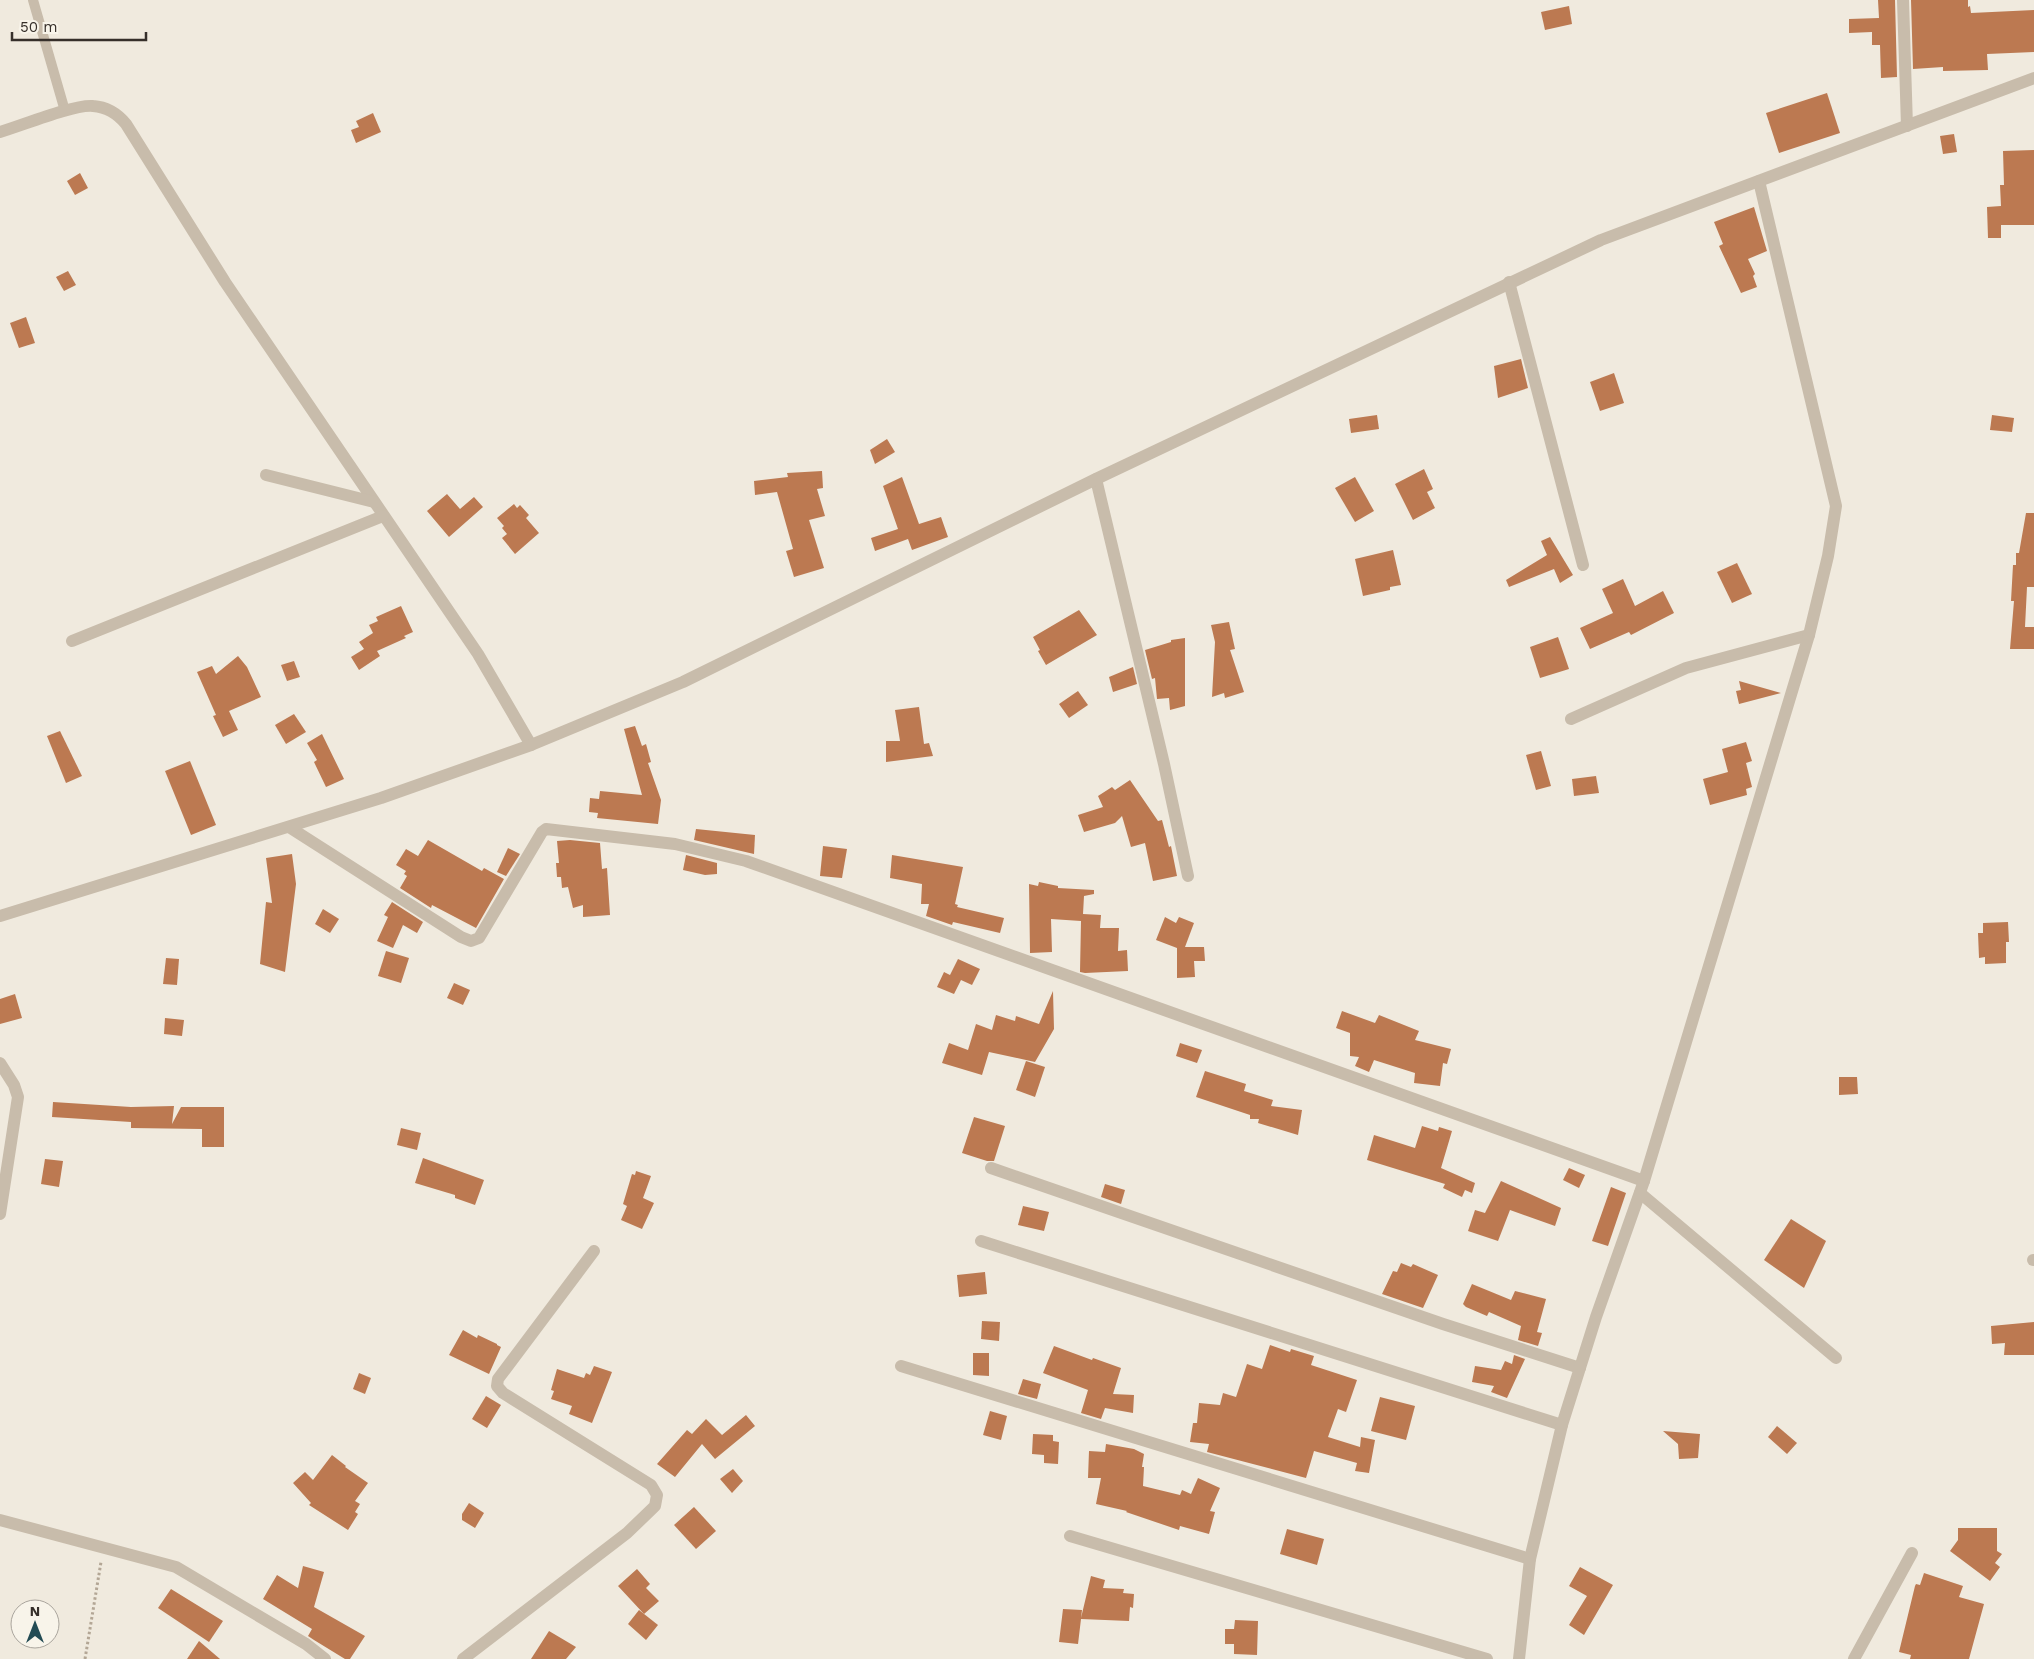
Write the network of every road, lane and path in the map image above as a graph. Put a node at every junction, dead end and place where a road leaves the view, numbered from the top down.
1 (33, 0) edge
2 (1903, 0) edge
3 (2034, 78) edge
4 (65, 111) junction
5 (1907, 126) junction
6 (0, 132) edge
7 (1759, 181) junction
8 (1509, 282) junction
9 (266, 475) dead end
10 (1096, 479) junction
11 (374, 502) junction
12 (383, 516) junction
13 (1583, 565) dead end
14 (1809, 635) junction
15 (72, 640) dead end
16 (1571, 719) dead end
17 (531, 745) junction
18 (288, 826) junction
19 (1188, 876) dead end
20 (0, 916) edge
21 (0, 1063) edge
22 (991, 1168) dead end
23 (1642, 1187) junction
24 (0, 1214) edge
25 (981, 1241) dead end
26 (594, 1251) dead end
27 (1836, 1358) dead end
28 (901, 1366) dead end
29 (1580, 1368) junction
30 (1562, 1425) junction
31 (0, 1520) edge
32 (1070, 1536) dead end
33 (1912, 1553) dead end
34 (102, 1558) dead end
35 (1530, 1559) junction
36 (85, 1659) edge
37 (325, 1659) edge
38 (462, 1659) edge
39 (1487, 1659) edge
40 (1519, 1659) edge
41 (1854, 1659) edge

1 - 4 lane
2 - 5 street
3 - 5 street
4 - 6 street
4 - 11 street
5 - 7 street
7 - 8 street
7 - 14 street
8 - 10 street
8 - 13 street
9 - 11 street
10 - 17 street
10 - 19 street
11 - 12 street
12 - 15 street
12 - 17 street
14 - 16 street
14 - 23 street
17 - 18 street
18 - 20 street
18 - 23 street
21 - 24 street
22 - 29 street
23 - 27 street
23 - 29 street
25 - 30 street
26 - 38 street
28 - 35 street
29 - 30 street
30 - 35 street
31 - 37 street
32 - 39 street
33 - 41 street
34 - 36 path
35 - 40 street

